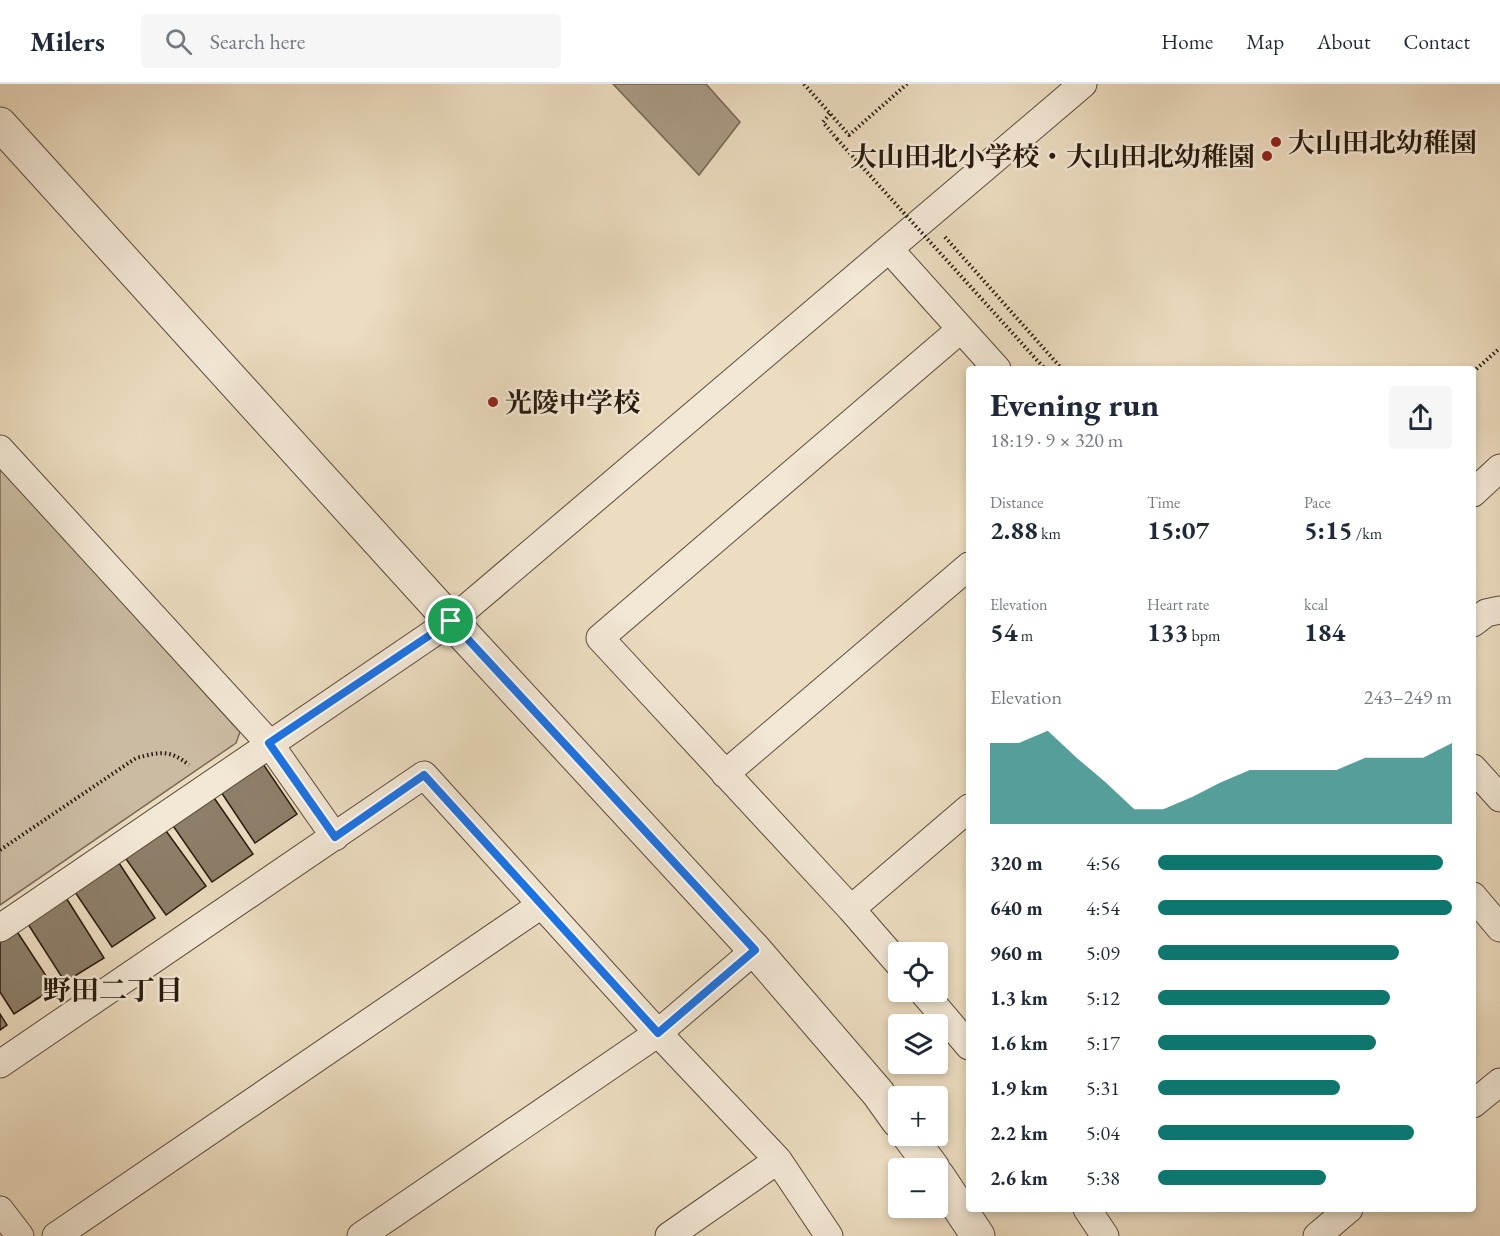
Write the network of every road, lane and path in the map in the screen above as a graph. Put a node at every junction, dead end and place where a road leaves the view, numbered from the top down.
1 (804, 84) edge
2 (907, 84) edge
3 (1083, 84) edge
4 (831, 114) junction
5 (0, 124) edge
6 (939, 229) dead end
7 (890, 250) junction
8 (961, 329) junction
9 (1500, 348) edge
10 (995, 366) edge
11 (1042, 366) edge
12 (1059, 366) edge
13 (1476, 369) edge
14 (0, 449) edge
15 (1500, 468) edge
16 (1476, 490) edge
17 (966, 569) edge
18 (1500, 610) edge
19 (451, 621) junction
20 (1476, 621) edge
21 (269, 743) junction
22 (1476, 771) edge
23 (726, 774) junction
24 (207, 786) junction
25 (1500, 797) edge
26 (966, 811) edge
27 (335, 837) junction
28 (0, 850) edge
29 (1476, 900) edge
30 (541, 904) junction
31 (851, 909) junction
32 (0, 928) edge
33 (1500, 928) edge
34 (755, 950) junction
35 (888, 952) edge
36 (932, 1002) edge
37 (658, 1033) junction
38 (966, 1042) edge
39 (0, 1064) edge
40 (1500, 1082) edge
41 (1476, 1102) edge
42 (888, 1107) edge
43 (778, 1160) junction
44 (948, 1191) edge
45 (0, 1210) edge
46 (1089, 1212) edge
47 (1345, 1212) edge
48 (20, 1236) edge
49 (56, 1236) edge
50 (361, 1236) edge
51 (669, 1236) edge
52 (829, 1236) edge
53 (978, 1236) edge
54 (1105, 1236) edge
55 (1317, 1236) edge

1 - 4 path
2 - 4 path
3 - 7 street
4 - 11 path, bridge
5 - 19 street
6 - 12 path
7 - 8 street
7 - 19 street
8 - 10 street
8 - 23 street
9 - 13 path
14 - 21 street
15 - 16 street
17 - 23 street
18 - 20 street
19 - 21 street
19 - 34 street
21 - 24 street
21 - 27 street
22 - 25 street
23 - 31 street
24 - 28 path
24 - 32 street
26 - 31 street
27 - 30 street
27 - 39 street
29 - 33 street
30 - 37 street
30 - 49 street
31 - 35 street
34 - 37 street
34 - 42 street
36 - 38 street
37 - 43 street
37 - 50 street
40 - 41 street
43 - 51 street
43 - 52 street
44 - 53 street
45 - 48 street
46 - 54 street
47 - 55 street

